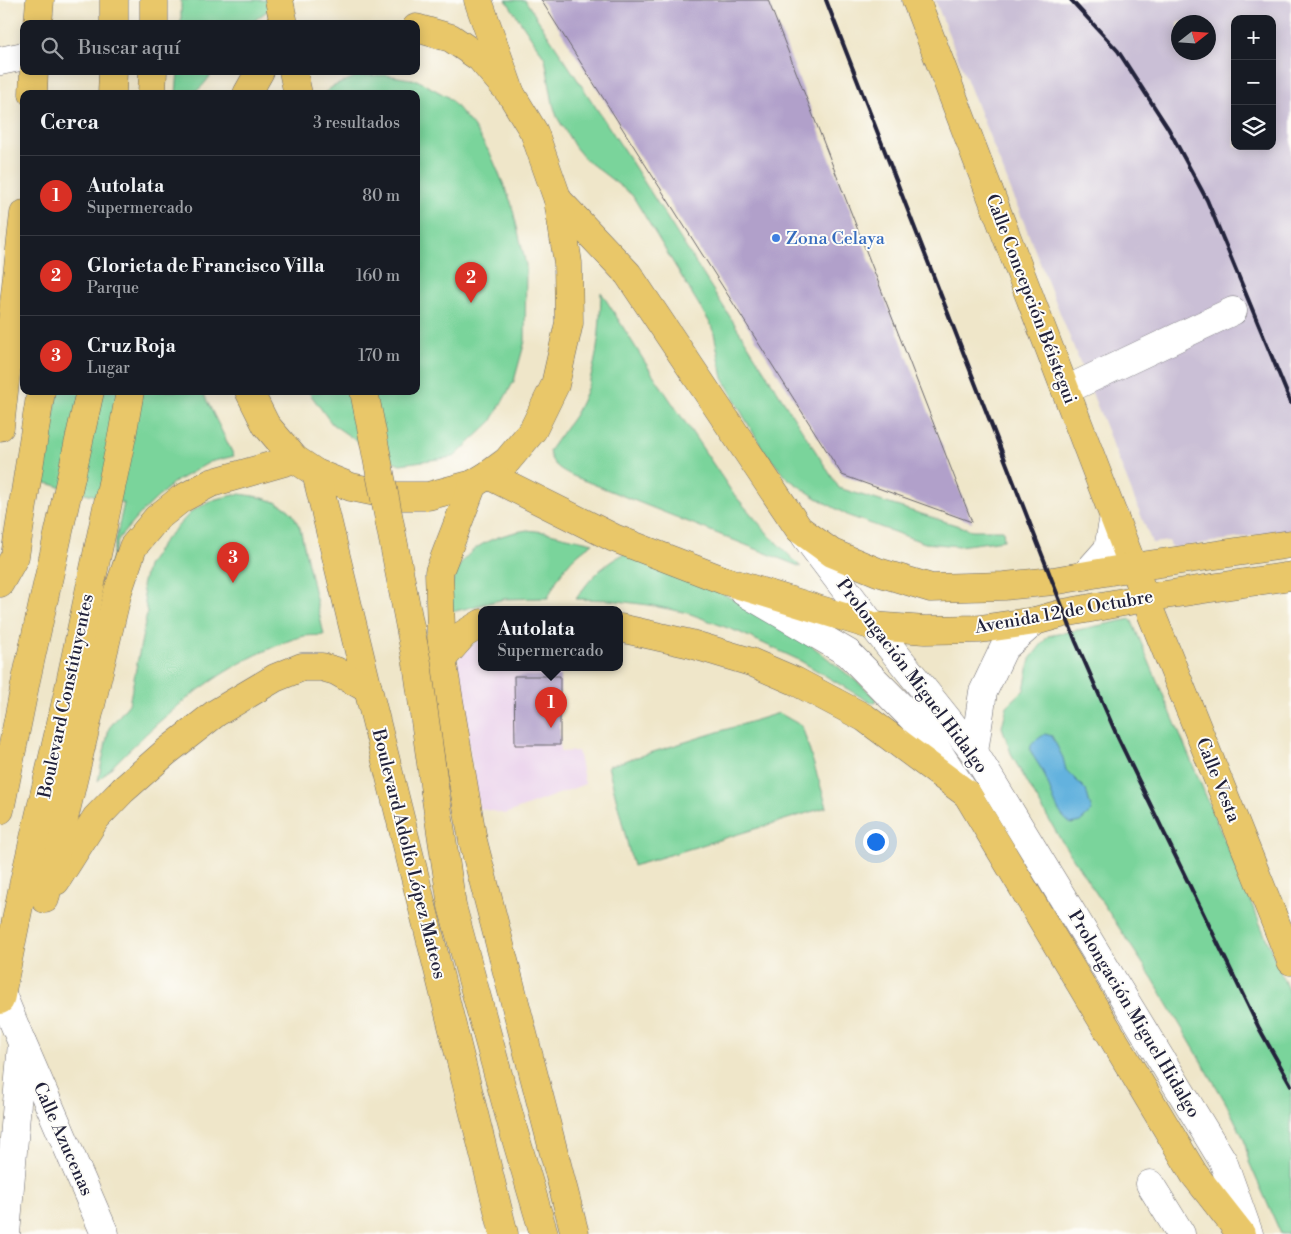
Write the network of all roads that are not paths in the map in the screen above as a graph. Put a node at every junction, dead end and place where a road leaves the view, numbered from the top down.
1 (40, 0) edge
2 (279, 0) edge
3 (478, 0) edge
4 (916, 0) edge
5 (38, 20) edge
6 (283, 20) edge
7 (420, 29) edge
8 (20, 57) edge
9 (0, 61) edge
10 (34, 75) edge
11 (113, 75) edge
12 (153, 75) edge
13 (258, 75) edge
14 (294, 75) edge
15 (33, 90) edge
16 (112, 90) edge
17 (152, 90) edge
18 (249, 90) edge
19 (297, 90) edge
20 (511, 94) junction
21 (558, 200) junction
22 (20, 250) edge
23 (1233, 311) dead end
24 (1066, 390) junction
25 (40, 395) edge
26 (89, 395) edge
27 (129, 395) edge
28 (251, 395) edge
29 (365, 395) edge
30 (0, 427) edge
31 (306, 466) junction
32 (480, 480) junction
33 (1114, 516) junction
34 (799, 528) junction
35 (1291, 544) edge
36 (1134, 567) junction
37 (1084, 576) junction
38 (1291, 576) edge
39 (723, 580) junction
40 (0, 583) edge
41 (1145, 598) junction
42 (1035, 621) junction
43 (478, 625) edge
44 (873, 626) junction
45 (623, 629) edge
46 (442, 659) junction
47 (368, 689) junction
48 (974, 752) junction
49 (967, 794) junction
50 (0, 810) edge
51 (44, 899) junction
52 (1291, 961) edge
53 (0, 996) edge
54 (22, 1043) junction
55 (1150, 1184) dead end
56 (6, 1234) edge
57 (105, 1234) edge
58 (504, 1234) edge
59 (544, 1234) edge
60 (575, 1234) edge
61 (1181, 1234) edge
62 (1241, 1234) edge
63 (1249, 1234) edge

1 - 5 main road
2 - 6 main road
3 - 20 main road
4 - 24 main road, Calle Concepción Béistegui
7 - 20 main road
8 - 9 street
10 - 15 main road
11 - 16 main road
12 - 17 main road
13 - 18 main road
14 - 19 main road
20 - 21 main road
21 - 32 main road
21 - 34 main road, Prolongación Miguel Hidalgo
22 - 30 main road
23 - 24 street
24 - 33 main road, Calle Concepción Béistegui
25 - 40 main road
26 - 50 main road
27 - 53 main road, Boulevard Constituyentes
28 - 31 main road
29 - 59 main road, bridge
31 - 32 main road
31 - 47 main road, Boulevard Adolfo López Mateos
31 - 51 main road
32 - 39 main road, Prolongación Miguel Hidalgo
32 - 46 main road
33 - 36 main road, Calle Concepción Béistegui
33 - 37 street
34 - 37 main road, Avenida 12 de Octubre
34 - 44 street, Prolongación Miguel Hidalgo
35 - 36 main road, Avenida 12 de Octubre
36 - 37 main road, Avenida 12 de Octubre
36 - 41 main road, Calle Concepción Béistegui
38 - 41 main road, Avenida 12 de Octubre
39 - 44 main road, Avenida 12 de Octubre
39 - 49 street, Prolongación Miguel Hidalgo
41 - 42 main road, Avenida 12 de Octubre
41 - 52 main road, Calle Vesta
42 - 44 main road, Avenida 12 de Octubre
42 - 48 street
43 - 46 main road
44 - 48 street, Prolongación Miguel Hidalgo
45 - 49 main road
46 - 60 main road
47 - 51 main road
47 - 58 main road, Boulevard Adolfo López Mateos
48 - 63 street, Prolongación Miguel Hidalgo
49 - 62 main road, Prolongación Miguel Hidalgo
51 - 53 main road
53 - 54 street, Calle Azucenas
54 - 56 street
54 - 57 street, Calle Azucenas
55 - 61 street

